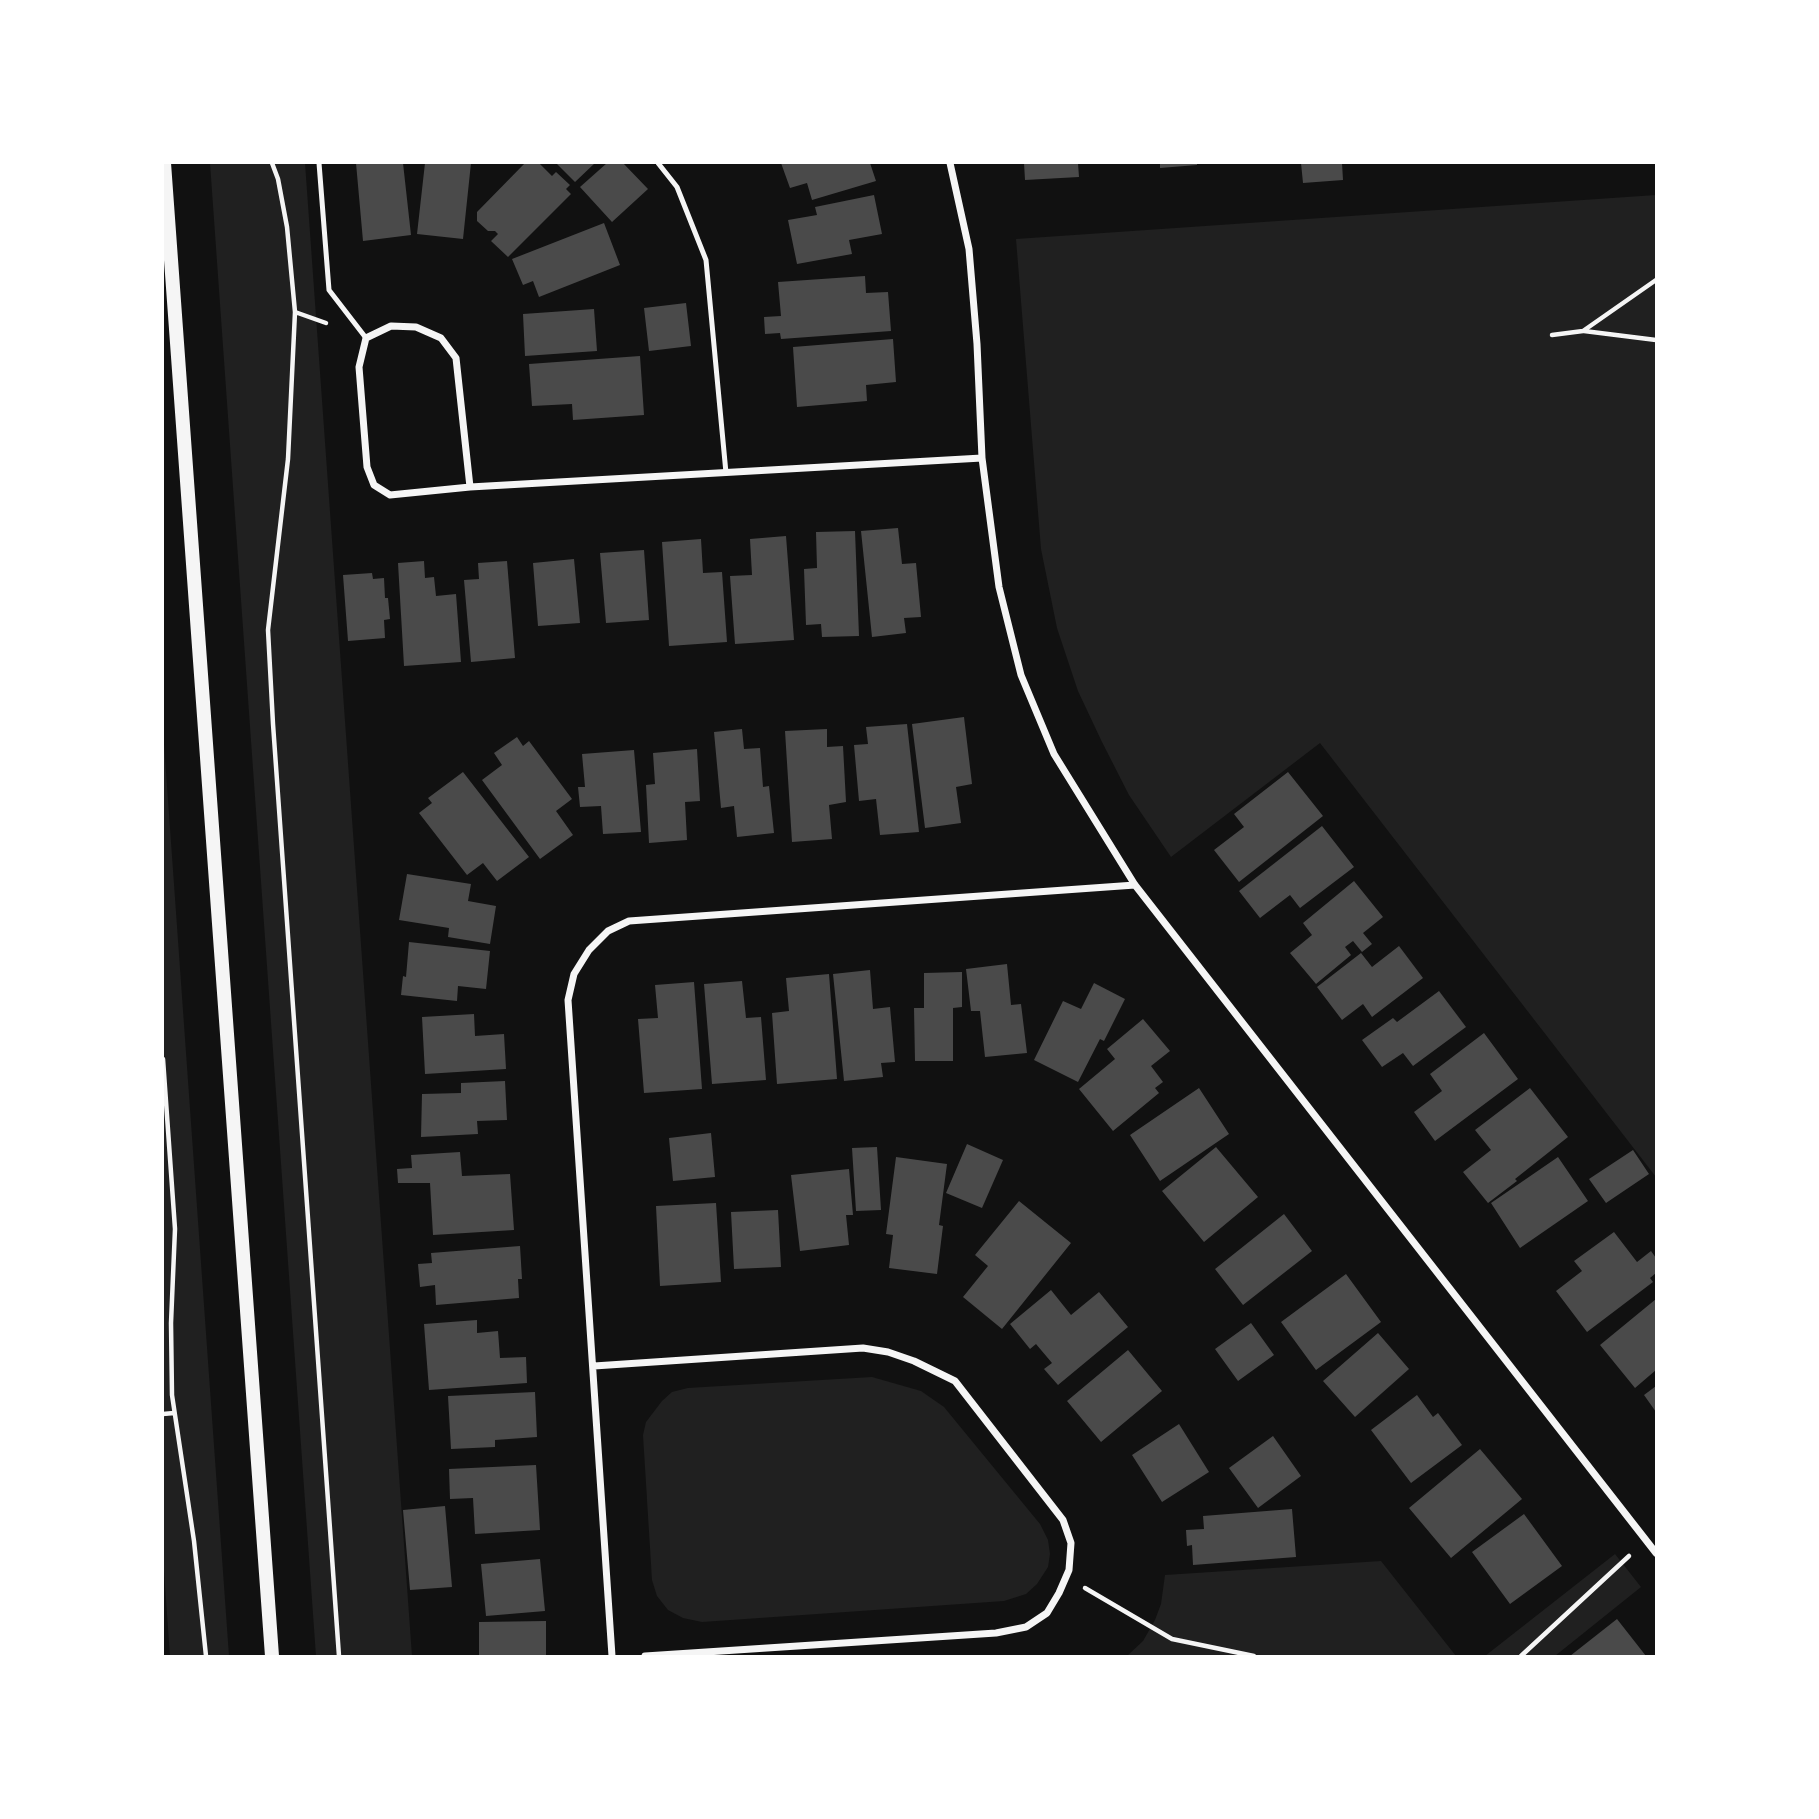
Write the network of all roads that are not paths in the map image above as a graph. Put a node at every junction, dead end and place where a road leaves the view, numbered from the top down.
1 (164, 163) edge
2 (319, 163) edge
3 (658, 163) edge
4 (950, 163) edge
5 (366, 338) junction
6 (982, 458) junction
7 (726, 473) junction
8 (470, 488) junction
9 (1135, 885) junction
10 (594, 1366) junction
11 (1656, 1533) edge
12 (1647, 1539) junction
13 (1656, 1553) edge
14 (272, 1656) edge
15 (612, 1656) edge
16 (646, 1656) edge

1 - 14 main road
2 - 5 lane
3 - 7 lane
4 - 6 street
5 - 8 street
5 - 8 street
6 - 7 street
6 - 9 street
7 - 8 street
9 - 10 street
9 - 12 street
10 - 15 street
10 - 16 street
11 - 12 street
12 - 13 street

